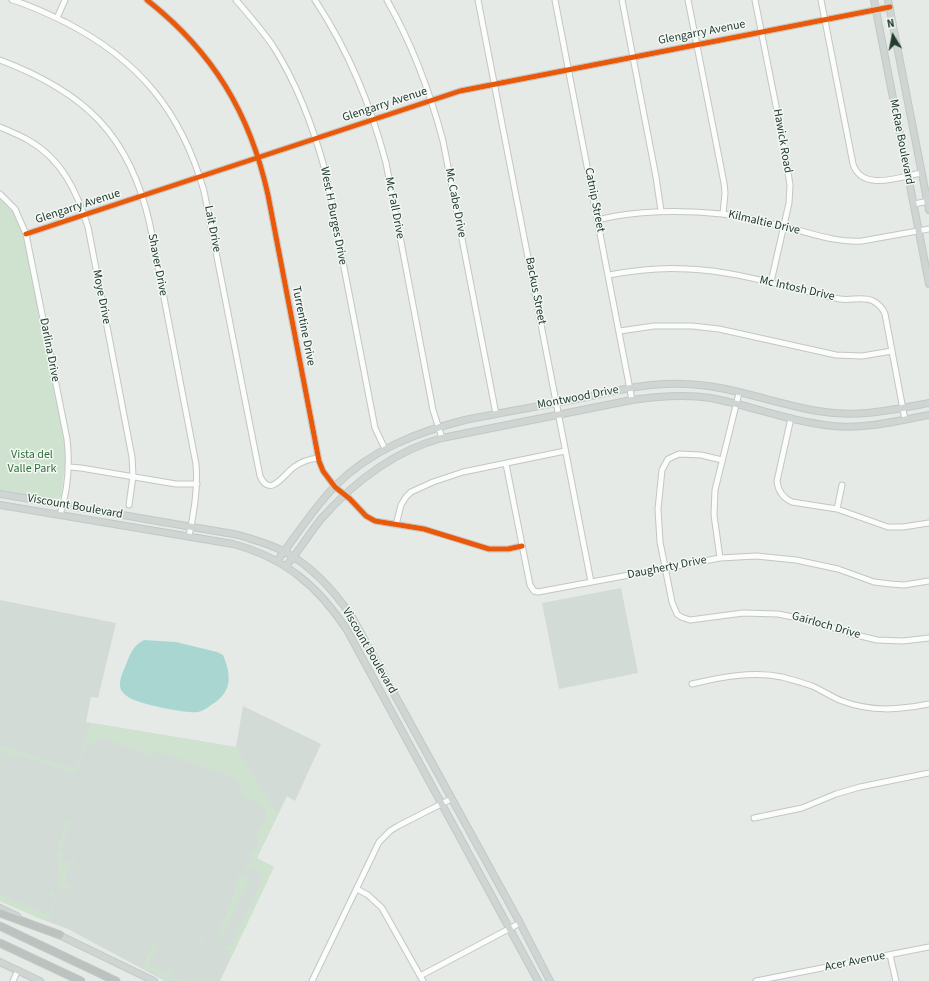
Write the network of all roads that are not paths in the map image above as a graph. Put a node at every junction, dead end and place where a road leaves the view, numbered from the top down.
1 (12, 0) edge
2 (65, 0) edge
3 (147, 0) edge
4 (236, 0) edge
5 (315, 0) edge
6 (387, 0) edge
7 (478, 0) edge
8 (555, 0) edge
9 (622, 0) edge
10 (688, 0) edge
11 (755, 0) edge
12 (821, 0) edge
13 (874, 0) edge
14 (889, 3) edge
15 (876, 10) junction
16 (57, 18) junction
17 (825, 20) junction
18 (761, 32) junction
19 (697, 45) junction
20 (633, 57) junction
21 (0, 60) edge
22 (569, 70) junction
23 (494, 84) junction
24 (431, 100) junction
25 (373, 119) junction
26 (0, 127) edge
27 (316, 139) junction
28 (258, 158) junction
29 (921, 173) junction
30 (908, 175) junction
31 (200, 176) junction
32 (0, 194) edge
33 (142, 196) junction
34 (928, 201) edge
35 (914, 204) junction
36 (929, 210) edge
37 (661, 211) junction
38 (723, 214) junction
39 (84, 215) junction
40 (597, 220) junction
41 (784, 227) junction
42 (929, 228) edge
43 (919, 231) junction
44 (26, 234) junction
45 (609, 275) junction
46 (771, 282) junction
47 (929, 284) edge
48 (620, 331) junction
49 (892, 351) junction
50 (630, 388) junction
51 (739, 393) junction
52 (632, 400) junction
53 (556, 402) junction
54 (929, 403) edge
55 (736, 405) junction
56 (903, 408) junction
57 (496, 414) junction
58 (559, 415) junction
59 (929, 415) edge
60 (791, 418) junction
61 (905, 420) junction
62 (439, 427) junction
63 (442, 438) junction
64 (385, 449) junction
65 (565, 451) junction
66 (318, 458) junction
67 (722, 460) junction
68 (506, 464) junction
69 (69, 468) junction
70 (133, 476) junction
71 (197, 484) junction
72 (842, 485) dead end
73 (335, 487) junction
74 (0, 494) edge
75 (345, 494) junction
76 (63, 504) junction
77 (0, 505) edge
78 (129, 506) dead end
79 (837, 509) junction
80 (60, 515) junction
81 (929, 523) edge
82 (396, 525) junction
83 (191, 526) junction
84 (190, 536) junction
85 (522, 546) junction
86 (284, 552) junction
87 (294, 557) junction
88 (720, 558) junction
89 (277, 561) junction
90 (286, 566) junction
91 (665, 568) junction
92 (929, 581) edge
93 (591, 582) junction
94 (360, 632) junction
95 (351, 638) junction
96 (929, 638) edge
97 (692, 684) dead end
98 (929, 704) edge
99 (407, 717) junction
100 (397, 723) junction
101 (929, 773) edge
102 (451, 799) junction
103 (441, 804) junction
104 (754, 818) dead end
105 (357, 889) junction
106 (0, 908) edge
107 (0, 913) edge
108 (520, 923) junction
109 (0, 926) edge
110 (509, 928) junction
111 (60, 935) junction
112 (0, 943) edge
113 (929, 947) edge
114 (890, 955) junction
115 (0, 962) edge
116 (18, 970) junction
117 (422, 979) edge
118 (13, 981) edge
119 (40, 981) edge
120 (81, 981) edge
121 (116, 981) edge
122 (154, 981) edge
123 (312, 981) edge
124 (538, 981) edge
125 (550, 981) edge
126 (756, 981) edge
127 (896, 981) edge

1 - 16 street, Lait Drive
2 - 16 street
3 - 28 street, Turrentine Drive
4 - 27 street, West H Burges Drive
5 - 25 street, Mc Fall Drive
6 - 24 street, Mc Cabe Drive
7 - 23 street, Backus Street
8 - 22 street, Catnip Street
9 - 20 street
10 - 19 street
11 - 18 street, Hawick Road
12 - 17 street
13 - 15 main road, McRae Boulevard
14 - 15 street, Glengarry Avenue
14 - 29 main road, McRae Boulevard
15 - 17 street, Glengarry Avenue
15 - 30 main road, McRae Boulevard
16 - 31 street, Lait Drive
17 - 18 street, Glengarry Avenue
17 - 30 street
18 - 19 street, Glengarry Avenue
18 - 41 street, Hawick Road
19 - 20 street, Glengarry Avenue
19 - 38 street
20 - 22 street, Glengarry Avenue
20 - 37 street
21 - 33 street, Shaver Drive
22 - 23 street, Glengarry Avenue
22 - 40 street, Catnip Street
23 - 24 street, Glengarry Avenue
23 - 53 street, Backus Street
24 - 25 street, Glengarry Avenue
24 - 57 street, Mc Cabe Drive
25 - 27 street, Glengarry Avenue
25 - 62 street, Mc Fall Drive
26 - 39 street, Moye Drive
27 - 28 street, Glengarry Avenue
27 - 64 street, West H Burges Drive
28 - 31 street, Glengarry Avenue
28 - 66 street, Turrentine Drive
29 - 30 street
29 - 34 main road, McRae Boulevard
30 - 35 main road, McRae Boulevard
31 - 33 street, Glengarry Avenue
31 - 66 street, Lait Drive
32 - 44 street, Darlina Drive
33 - 39 street, Glengarry Avenue
33 - 71 street, Shaver Drive
34 - 35 street
34 - 36 main road, McRae Boulevard
35 - 43 main road, McRae Boulevard
37 - 38 street, Kilmaltie Drive
37 - 40 street, Kilmaltie Drive
38 - 41 street, Kilmaltie Drive
39 - 44 street, Glengarry Avenue
39 - 70 street, Moye Drive
40 - 45 street, Catnip Street
41 - 43 street, Kilmaltie Drive
41 - 46 street, Hawick Road
42 - 43 street, Kilmaltie Drive
43 - 47 main road, McRae Boulevard
44 - 69 street, Darlina Drive
45 - 46 street, Mc Intosh Drive
45 - 48 street, Catnip Street
46 - 49 street, Mc Intosh Drive
48 - 49 street
48 - 50 street, Catnip Street
49 - 56 street, Mc Intosh Drive
50 - 51 main road, Montwood Drive
50 - 52 street, Catnip Street
50 - 53 main road, Montwood Drive
51 - 55 street
51 - 56 main road, Montwood Drive
52 - 55 main road, Montwood Drive
52 - 58 main road, Montwood Drive
53 - 57 main road, Montwood Drive
53 - 58 street, Backus Street
54 - 56 main road, Montwood Drive
55 - 60 main road, Montwood Drive
55 - 67 street
56 - 61 street, Mc Intosh Drive
57 - 62 main road, Montwood Drive
58 - 63 main road, Montwood Drive
58 - 65 street, Backus Street
59 - 61 main road, Montwood Drive
60 - 61 main road, Montwood Drive
60 - 79 street
62 - 63 street, Mc Fall Drive
62 - 64 main road, Montwood Drive
63 - 75 main road, Montwood Drive
64 - 73 main road, Montwood Drive
65 - 68 street
65 - 93 street, Backus Street
66 - 73 street, Turrentine Drive
67 - 88 street
67 - 91 street, Gairloch Drive
68 - 82 street
68 - 85 street, Daugherty Drive
69 - 70 street
69 - 76 street, Darlina Drive
70 - 71 street
70 - 78 street, Moye Drive
71 - 83 street, Shaver Drive
72 - 79 street
73 - 75 street, Turrentine Drive
73 - 86 main road, Montwood Drive
74 - 76 main road, Viscount Boulevard
75 - 82 street, Turrentine Drive
75 - 87 main road, Montwood Drive
76 - 80 street, Darlina Drive
76 - 83 main road, Viscount Boulevard
77 - 80 main road, Viscount Boulevard
79 - 81 street
80 - 84 main road, Viscount Boulevard
82 - 85 street, Turrentine Drive
83 - 84 street, Shaver Drive
83 - 86 main road, Viscount Boulevard
84 - 89 main road, Viscount Boulevard
85 - 93 street, Daugherty Drive
86 - 87 main road, Viscount Boulevard
86 - 89 main road, Montwood Drive
87 - 90 main road, Montwood Drive
87 - 94 main road, Viscount Boulevard
88 - 91 street, Daugherty Drive
88 - 92 street, Daugherty Drive
89 - 90 main road, Viscount Boulevard
90 - 95 main road, Viscount Boulevard
91 - 93 street, Daugherty Drive
91 - 96 street, Gairloch Drive
94 - 95 main road
94 - 99 main road, Viscount Boulevard
95 - 100 main road, Viscount Boulevard
97 - 98 street
99 - 100 main road
99 - 102 main road, Viscount Boulevard
100 - 103 main road, Viscount Boulevard
101 - 104 street
102 - 103 street
102 - 108 main road, Viscount Boulevard
103 - 105 street
103 - 110 main road, Viscount Boulevard
105 - 117 street
105 - 123 street
106 - 111 main road
107 - 111 highway
108 - 110 street
108 - 125 main road, Viscount Boulevard
109 - 121 highway
110 - 117 street
110 - 124 main road, Viscount Boulevard
111 - 122 main road
112 - 120 highway
113 - 114 street, Acer Avenue
114 - 126 street, Acer Avenue
114 - 127 street
115 - 116 main road
116 - 118 street
116 - 119 main road

